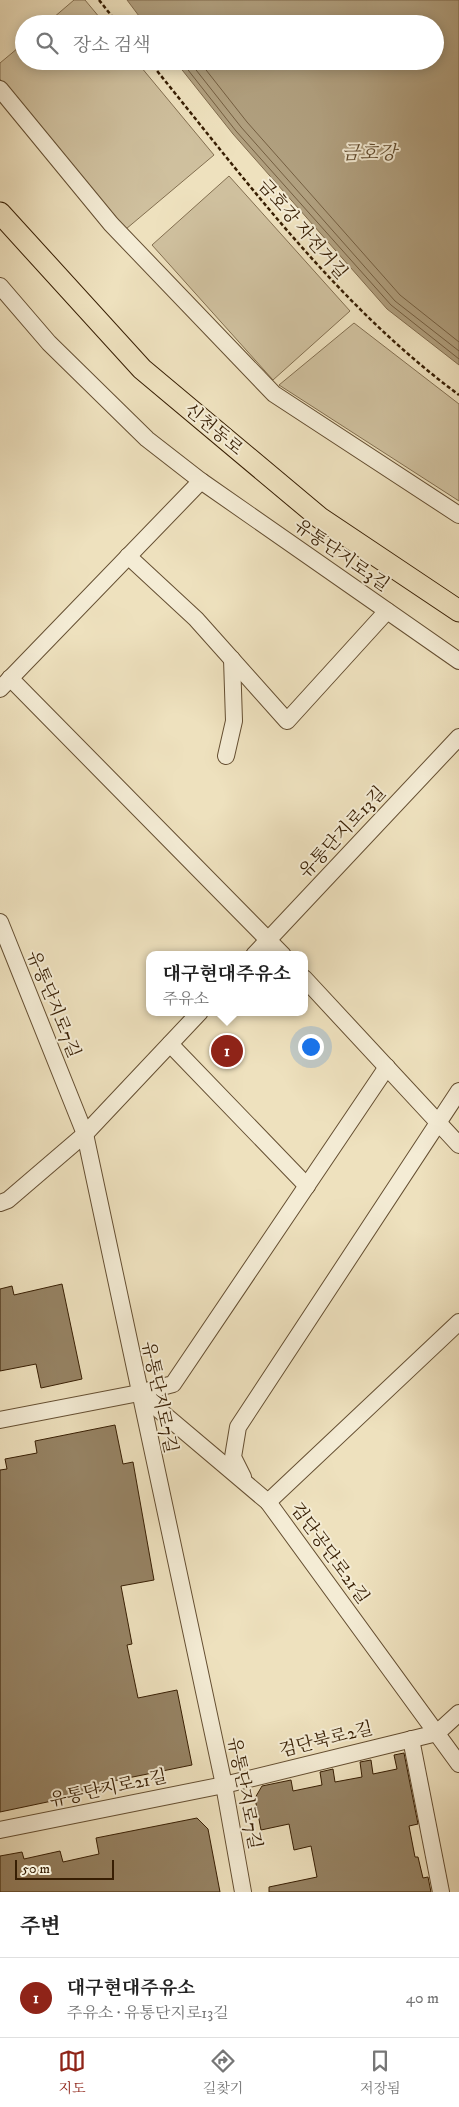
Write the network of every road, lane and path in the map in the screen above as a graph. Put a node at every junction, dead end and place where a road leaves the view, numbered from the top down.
1 (99, 0) edge
2 (111, 15) edge
3 (155, 70) edge
4 (0, 88) edge
5 (0, 213) edge
6 (0, 286) edge
7 (459, 395) edge
8 (201, 480) junction
9 (459, 514) edge
10 (128, 556) junction
11 (418, 584) junction
12 (387, 611) junction
13 (459, 611) edge
14 (459, 620) edge
15 (232, 659) junction
16 (459, 661) edge
17 (5, 684) edge
18 (459, 737) edge
19 (226, 756) dead end
20 (0, 922) edge
21 (269, 940) junction
22 (258, 951) edge
23 (279, 951) edge
24 (308, 982) edge
25 (196, 1016) edge
26 (170, 1044) junction
27 (387, 1067) junction
28 (459, 1091) edge
29 (439, 1123) junction
30 (85, 1134) junction
31 (459, 1145) edge
32 (307, 1186) junction
33 (0, 1203) edge
34 (459, 1322) edge
35 (139, 1393) junction
36 (0, 1420) edge
37 (247, 1484) junction
38 (268, 1502) junction
39 (459, 1712) edge
40 (437, 1733) junction
41 (411, 1739) junction
42 (459, 1764) edge
43 (224, 1785) junction
44 (0, 1830) edge
45 (243, 1892) edge
46 (441, 1892) edge

1 - 2 path
3 - 7 path, 금호강 자전거길
4 - 9 street
5 - 11 main road, 신천동로
6 - 8 street, 유통단지로3길
8 - 10 street
8 - 12 street, 유통단지로3길
10 - 15 street
10 - 17 street
11 - 13 main road, 신천동로
11 - 14 main road
12 - 15 street
12 - 16 street, 유통단지로3길
15 - 19 street
17 - 21 street
18 - 21 street, 유통단지로13길
20 - 30 street, 유통단지로7길
21 - 22 street, 유통단지로13길
21 - 23 street
24 - 27 street
25 - 26 street
26 - 30 street
26 - 32 street
27 - 29 street
27 - 32 street
28 - 29 street
29 - 31 street
29 - 37 street
30 - 33 street
30 - 35 street, 유통단지로7길
32 - 35 street
34 - 38 street
35 - 36 street
35 - 37 street, 검단공단로21길
35 - 43 street, 유통단지로7길
37 - 38 street, 검단공단로21길
38 - 40 street, 검단공단로21길
39 - 40 street
40 - 41 street, 검단북로2길
40 - 42 street, 검단공단로21길
41 - 43 street, 검단북로2길
41 - 46 street
43 - 44 street, 유통단지로21길
43 - 45 street, 유통단지로7길

